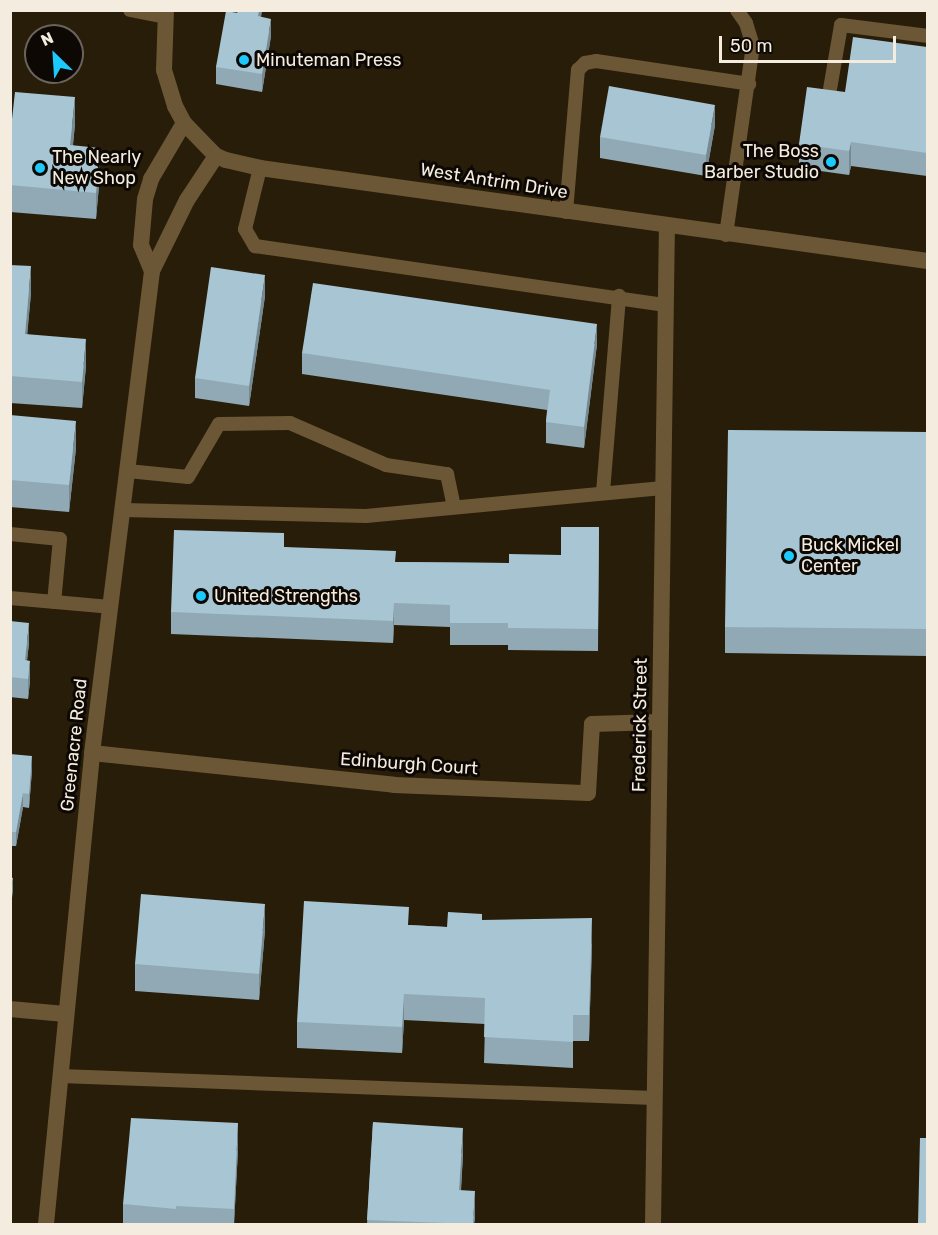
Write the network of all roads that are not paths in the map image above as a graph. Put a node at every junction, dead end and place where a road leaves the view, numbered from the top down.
1 (130, 10) edge
2 (737, 10) edge
3 (166, 14) edge
4 (927, 36) edge
5 (749, 84) junction
6 (830, 89) edge
7 (184, 123) junction
8 (216, 156) junction
9 (260, 168) junction
10 (566, 212) junction
11 (667, 226) junction
12 (726, 235) junction
13 (927, 261) edge
14 (152, 271) junction
15 (619, 296) junction
16 (666, 305) junction
17 (128, 471) junction
18 (663, 488) junction
19 (603, 492) junction
20 (454, 507) junction
21 (124, 510) junction
22 (10, 534) edge
23 (10, 598) edge
24 (54, 602) junction
25 (110, 607) junction
26 (659, 722) junction
27 (92, 753) junction
28 (10, 1009) edge
29 (65, 1014) junction
30 (60, 1076) junction
31 (654, 1098) junction
32 (46, 1224) edge
33 (653, 1224) edge

1 - 3 lane
2 - 5 lane
3 - 7 street
4 - 6 lane
5 - 10 lane
5 - 12 lane
7 - 8 street
7 - 14 street, Greenacre Road
8 - 9 street, West Antrim Drive
8 - 14 street, Greenacre Road
9 - 10 street, West Antrim Drive
9 - 15 lane
10 - 11 street, West Antrim Drive
11 - 12 street, West Antrim Drive
11 - 16 street, Frederick Street
12 - 13 street, West Antrim Drive
14 - 17 street, Greenacre Road
15 - 16 lane
15 - 19 lane
16 - 18 street, Frederick Street
17 - 20 lane
17 - 21 street, Greenacre Road
18 - 19 lane
18 - 26 street, Frederick Street
19 - 20 lane
20 - 21 lane
21 - 25 street, Greenacre Road
22 - 24 lane
23 - 24 lane
24 - 25 lane
25 - 27 street, Greenacre Road
26 - 27 street, Edinburgh Court
26 - 31 street, Frederick Street
27 - 29 street, Greenacre Road
28 - 29 street
29 - 30 street, Greenacre Road
30 - 31 lane
30 - 32 street, Greenacre Road
31 - 33 street, Frederick Street

